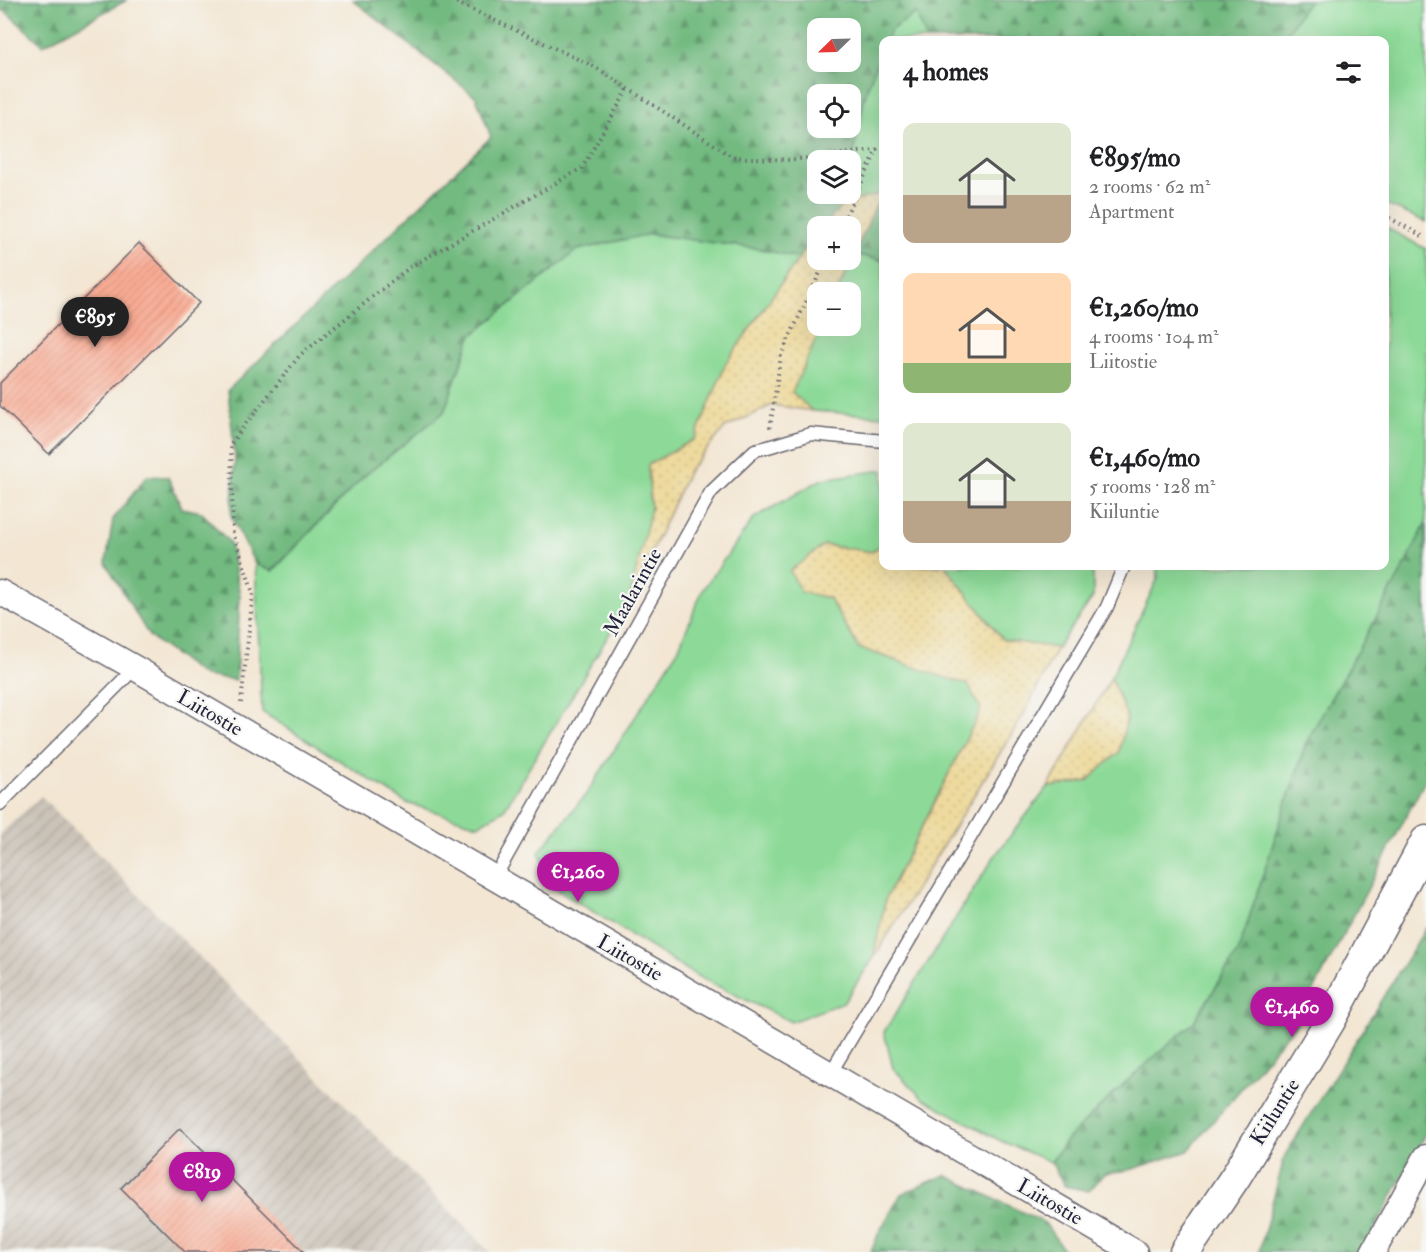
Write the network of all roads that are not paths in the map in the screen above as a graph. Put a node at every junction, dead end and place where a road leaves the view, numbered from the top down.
1 (879, 441) edge
2 (1122, 570) edge
3 (0, 592) edge
4 (135, 668) junction
5 (0, 804) edge
6 (1426, 841) edge
7 (494, 879) junction
8 (830, 1074) junction
9 (1426, 1157) edge
10 (1135, 1252) edge
11 (1185, 1252) edge
12 (1373, 1252) edge

1 - 7 lane, Maalarintie
2 - 8 lane
3 - 4 street, Liitostie
4 - 5 lane
4 - 7 street, Liitostie
6 - 11 street, Kiiluntie
7 - 8 street, Liitostie
8 - 10 street, Liitostie
9 - 12 street

